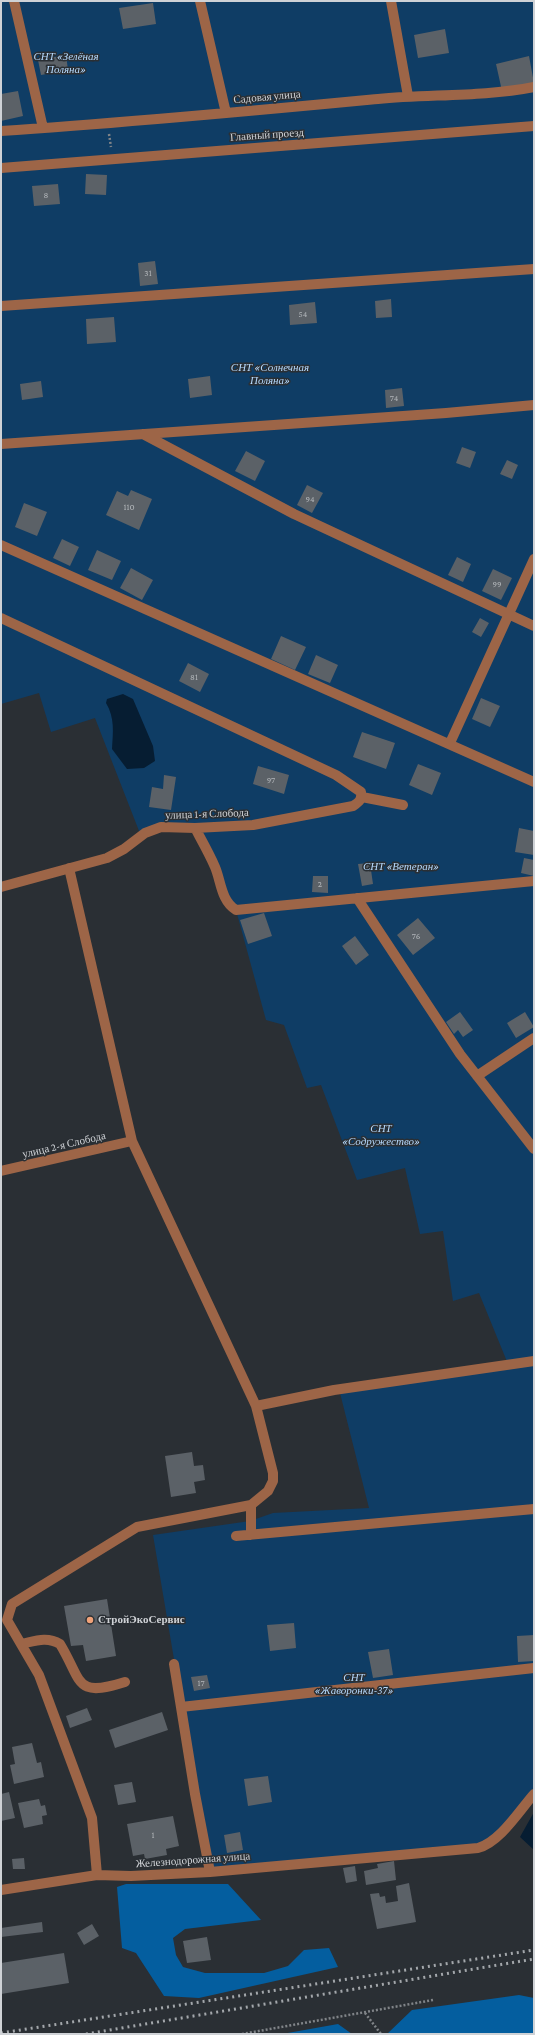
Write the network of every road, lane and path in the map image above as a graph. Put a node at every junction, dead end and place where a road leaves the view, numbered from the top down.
1 (14, 1) edge
2 (200, 1) edge
3 (391, 1) edge
4 (534, 87) edge
5 (408, 96) junction
6 (226, 113) junction
7 (106, 124) junction
8 (534, 126) edge
9 (43, 128) junction
10 (1, 131) edge
11 (114, 159) junction
12 (1, 168) edge
13 (534, 269) edge
14 (1, 306) edge
15 (534, 405) edge
16 (142, 434) junction
17 (1, 444) edge
18 (1, 545) edge
19 (534, 559) edge
20 (510, 613) junction
21 (1, 618) edge
22 (534, 626) edge
23 (450, 743) junction
24 (534, 782) edge
25 (362, 797) junction
26 (403, 805) dead end
27 (195, 828) junction
28 (69, 868) junction
29 (534, 881) edge
30 (1, 887) edge
31 (357, 898) junction
32 (534, 1038) edge
33 (477, 1076) junction
34 (132, 1141) junction
35 (534, 1149) edge
36 (1, 1171) edge
37 (534, 1361) edge
38 (256, 1406) junction
39 (251, 1505) junction
40 (534, 1510) edge
41 (251, 1535) junction
42 (236, 1536) dead end
43 (1, 1628) edge
44 (12, 1629) junction
45 (21, 1644) junction
46 (174, 1664) dead end
47 (534, 1668) edge
48 (125, 1682) dead end
49 (181, 1707) junction
50 (534, 1794) edge
51 (210, 1872) junction
52 (97, 1875) junction
53 (1, 1890) edge
54 (433, 2000) dead end
55 (365, 2013) junction
56 (242, 2034) edge
57 (381, 2034) edge

1 - 9 street
2 - 6 street
3 - 5 street
4 - 5 street, Садовая улица
5 - 6 street, Садовая улица
6 - 7 street, Садовая улица
7 - 9 street, Садовая улица
7 - 11 path
8 - 11 street, Главный проезд
9 - 10 street, Садовая улица
11 - 12 street, Главный проезд
13 - 14 street
15 - 16 street
16 - 17 street
16 - 20 street
18 - 23 street
19 - 20 street
20 - 22 street
20 - 23 street
21 - 25 street
23 - 24 street
25 - 26 street
25 - 27 street, улица 1-я Слобода
27 - 28 street, улица 1-я Слобода
27 - 31 street
28 - 30 street, улица 1-я Слобода
28 - 34 street
29 - 31 street
31 - 33 street
32 - 33 street
33 - 35 street
34 - 36 street, улица 2-я Слобода
34 - 38 street
37 - 38 street
38 - 39 street
39 - 41 street
39 - 44 street
40 - 41 street
41 - 42 street
43 - 44 street
44 - 45 street
45 - 48 street
45 - 52 street
46 - 49 street
47 - 49 street
49 - 51 street
50 - 51 street, Железнодорожная улица
51 - 52 street, Железнодорожная улица
52 - 53 street, Железнодорожная улица
54 - 55 path
55 - 56 path
55 - 57 path

